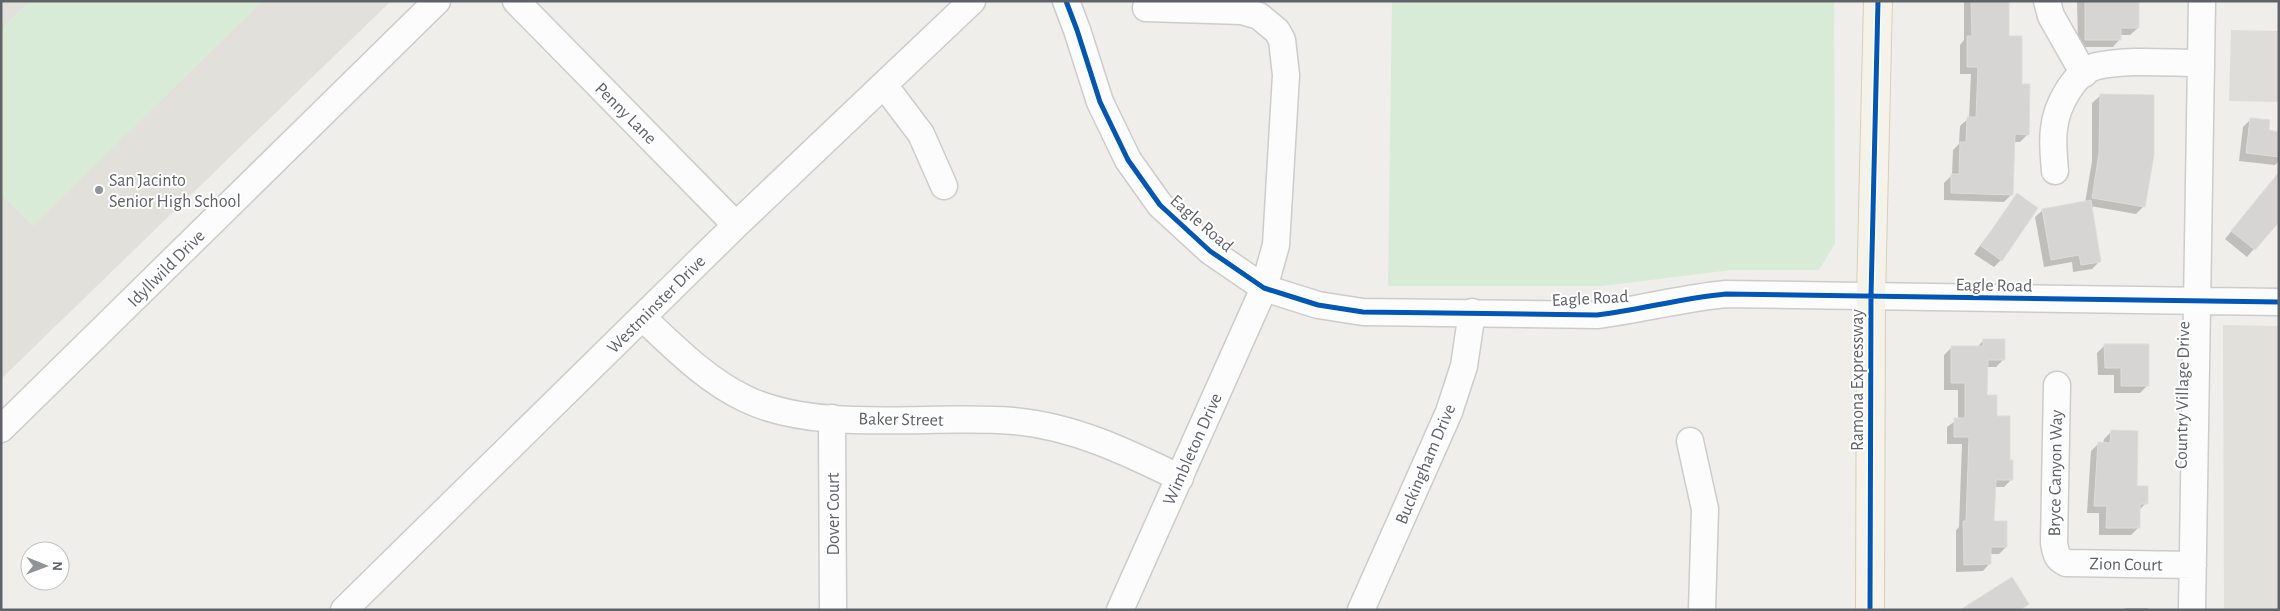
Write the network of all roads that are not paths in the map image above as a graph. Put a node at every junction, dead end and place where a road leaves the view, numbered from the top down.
1 (437, 1) edge
2 (516, 1) edge
3 (972, 1) edge
4 (1066, 1) edge
5 (1878, 1) edge
6 (2047, 1) edge
7 (2202, 1) edge
8 (1146, 8) dead end
9 (2201, 63) junction
10 (2084, 74) junction
11 (884, 85) junction
12 (2054, 171) dead end
13 (944, 186) dead end
14 (736, 225) junction
15 (1264, 288) junction
16 (1871, 296) junction
17 (2197, 302) junction
18 (2279, 302) edge
19 (1472, 312) junction
20 (642, 318) junction
21 (2057, 384) dead end
22 (832, 418) junction
23 (1, 429) edge
24 (1690, 441) dead end
25 (1180, 478) junction
26 (2059, 560) joint
27 (2193, 565) junction
28 (344, 610) edge
29 (833, 610) edge
30 (1120, 610) edge
31 (1361, 610) edge
32 (1702, 610) edge
33 (1870, 610) edge
34 (2192, 610) edge

1 - 23 street, Idyllwild Drive
2 - 14 street, Penny Lane
3 - 11 street, Westminster Drive
4 - 15 street, Eagle Road
5 - 16 main road, Ramona Expressway
6 - 10 street
7 - 9 street, Country Village Drive
8 - 15 street, Wimbleton Drive
9 - 10 street
9 - 17 street, Country Village Drive
10 - 12 street
11 - 13 street
11 - 14 street, Westminster Drive
14 - 20 street, Westminster Drive
15 - 19 street, Eagle Road
15 - 25 street, Wimbleton Drive
16 - 17 street, Eagle Road
16 - 19 street, Eagle Road
16 - 33 main road, Ramona Expressway
17 - 18 street, Eagle Road
17 - 27 street, Country Village Drive
19 - 31 street, Buckingham Drive
20 - 22 street, Baker Street
20 - 28 street, Westminster Drive
21 - 26 street, Bryce Canyon Way
22 - 25 street, Baker Street
22 - 29 street, Dover Court
24 - 32 street
25 - 30 street, Wimbleton Drive
26 - 27 street, Zion Court
27 - 34 street, Country Village Drive

